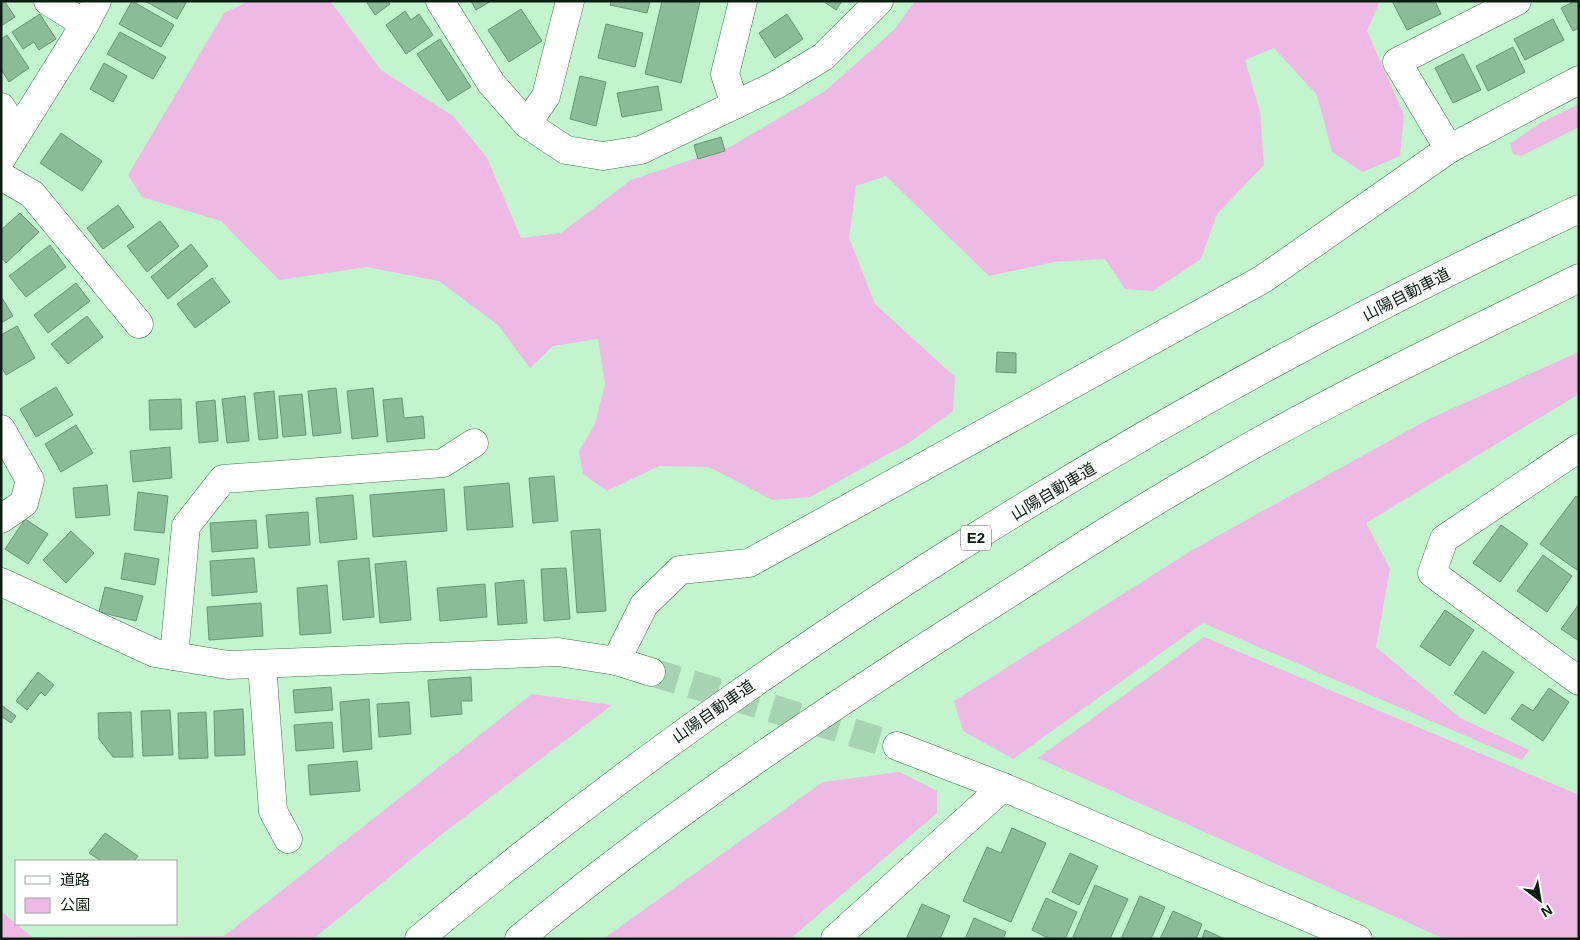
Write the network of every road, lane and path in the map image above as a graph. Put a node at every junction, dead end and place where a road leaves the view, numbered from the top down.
1 (48, 1) edge
2 (440, 1) edge
3 (570, 1) edge
4 (743, 1) edge
5 (879, 1) edge
6 (1517, 1) edge
7 (91, 13) edge
8 (1579, 80) edge
9 (735, 105) junction
10 (1, 107) edge
11 (527, 124) junction
12 (17, 132) junction
13 (1449, 149) junction
14 (1, 159) edge
15 (1, 176) edge
16 (1579, 209) edge
17 (1579, 278) edge
18 (139, 324) dead end
19 (1, 430) edge
20 (474, 443) dead end
21 (1579, 448) edge
22 (1, 519) edge
23 (1, 582) edge
24 (174, 656) junction
25 (616, 661) junction
26 (262, 664) junction
27 (651, 672) tunnel mouth
28 (1579, 681) edge
29 (898, 746) tunnel mouth
30 (1003, 787) junction
31 (288, 839) dead end
32 (850, 934) edge
33 (419, 939) edge
34 (519, 939) edge
35 (1358, 939) edge

1 - 7 main road
2 - 11 main road
3 - 11 main road
4 - 9 main road
5 - 9 main road
6 - 13 main road
7 - 12 main road
8 - 13 main road
9 - 11 main road
10 - 12 main road
12 - 14 main road
13 - 25 main road
15 - 18 main road
16 - 33 main road, 山陽自動車道 / E2
17 - 34 main road
19 - 22 main road
20 - 24 main road
21 - 28 main road
23 - 24 main road
24 - 26 main road
25 - 26 main road
25 - 27 main road
26 - 31 main road
29 - 30 main road
30 - 32 main road
30 - 35 main road

